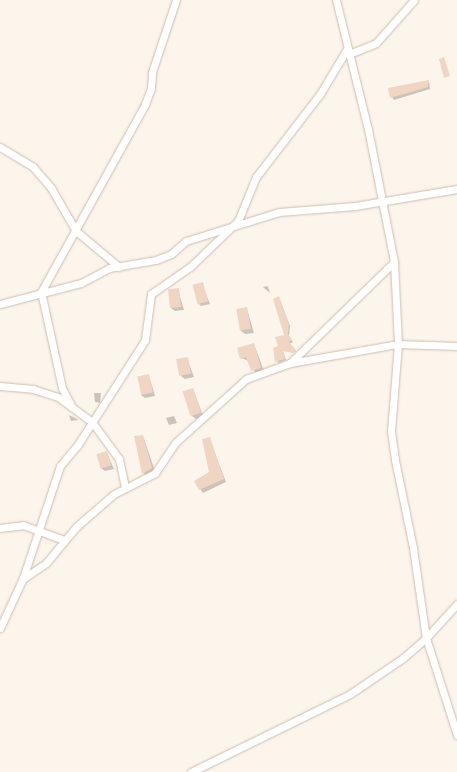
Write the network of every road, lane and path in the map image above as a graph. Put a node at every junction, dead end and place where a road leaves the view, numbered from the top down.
1 (176, 0) edge
2 (336, 0) edge
3 (414, 0) edge
4 (348, 52) junction
5 (0, 147) edge
6 (457, 189) edge
7 (383, 202) junction
8 (228, 230) junction
9 (76, 231) junction
10 (394, 262) junction
11 (119, 267) junction
12 (41, 292) junction
13 (0, 304) edge
14 (398, 344) junction
15 (457, 346) edge
16 (290, 363) junction
17 (0, 386) edge
18 (72, 408) junction
19 (92, 422) junction
20 (125, 488) junction
21 (0, 528) edge
22 (41, 528) junction
23 (64, 540) junction
24 (23, 578) junction
25 (457, 604) edge
26 (0, 628) edge
27 (426, 638) junction
28 (456, 726) edge
29 (457, 735) edge
30 (191, 772) edge

1 - 9 street
2 - 4 street
3 - 4 street
4 - 7 street
4 - 8 street
5 - 9 street
6 - 7 street
7 - 8 street
7 - 10 street
8 - 11 street
8 - 19 street
9 - 11 street
9 - 12 street
10 - 14 street
10 - 16 street
11 - 12 street
12 - 13 street
12 - 18 street
14 - 15 street
14 - 16 street
14 - 27 street
16 - 20 street
17 - 18 street
18 - 19 street
19 - 20 street
19 - 22 street
20 - 23 street
21 - 22 street
22 - 23 street
22 - 24 street
23 - 24 street
24 - 26 street
25 - 27 street
27 - 28 street
27 - 30 street
28 - 29 street

